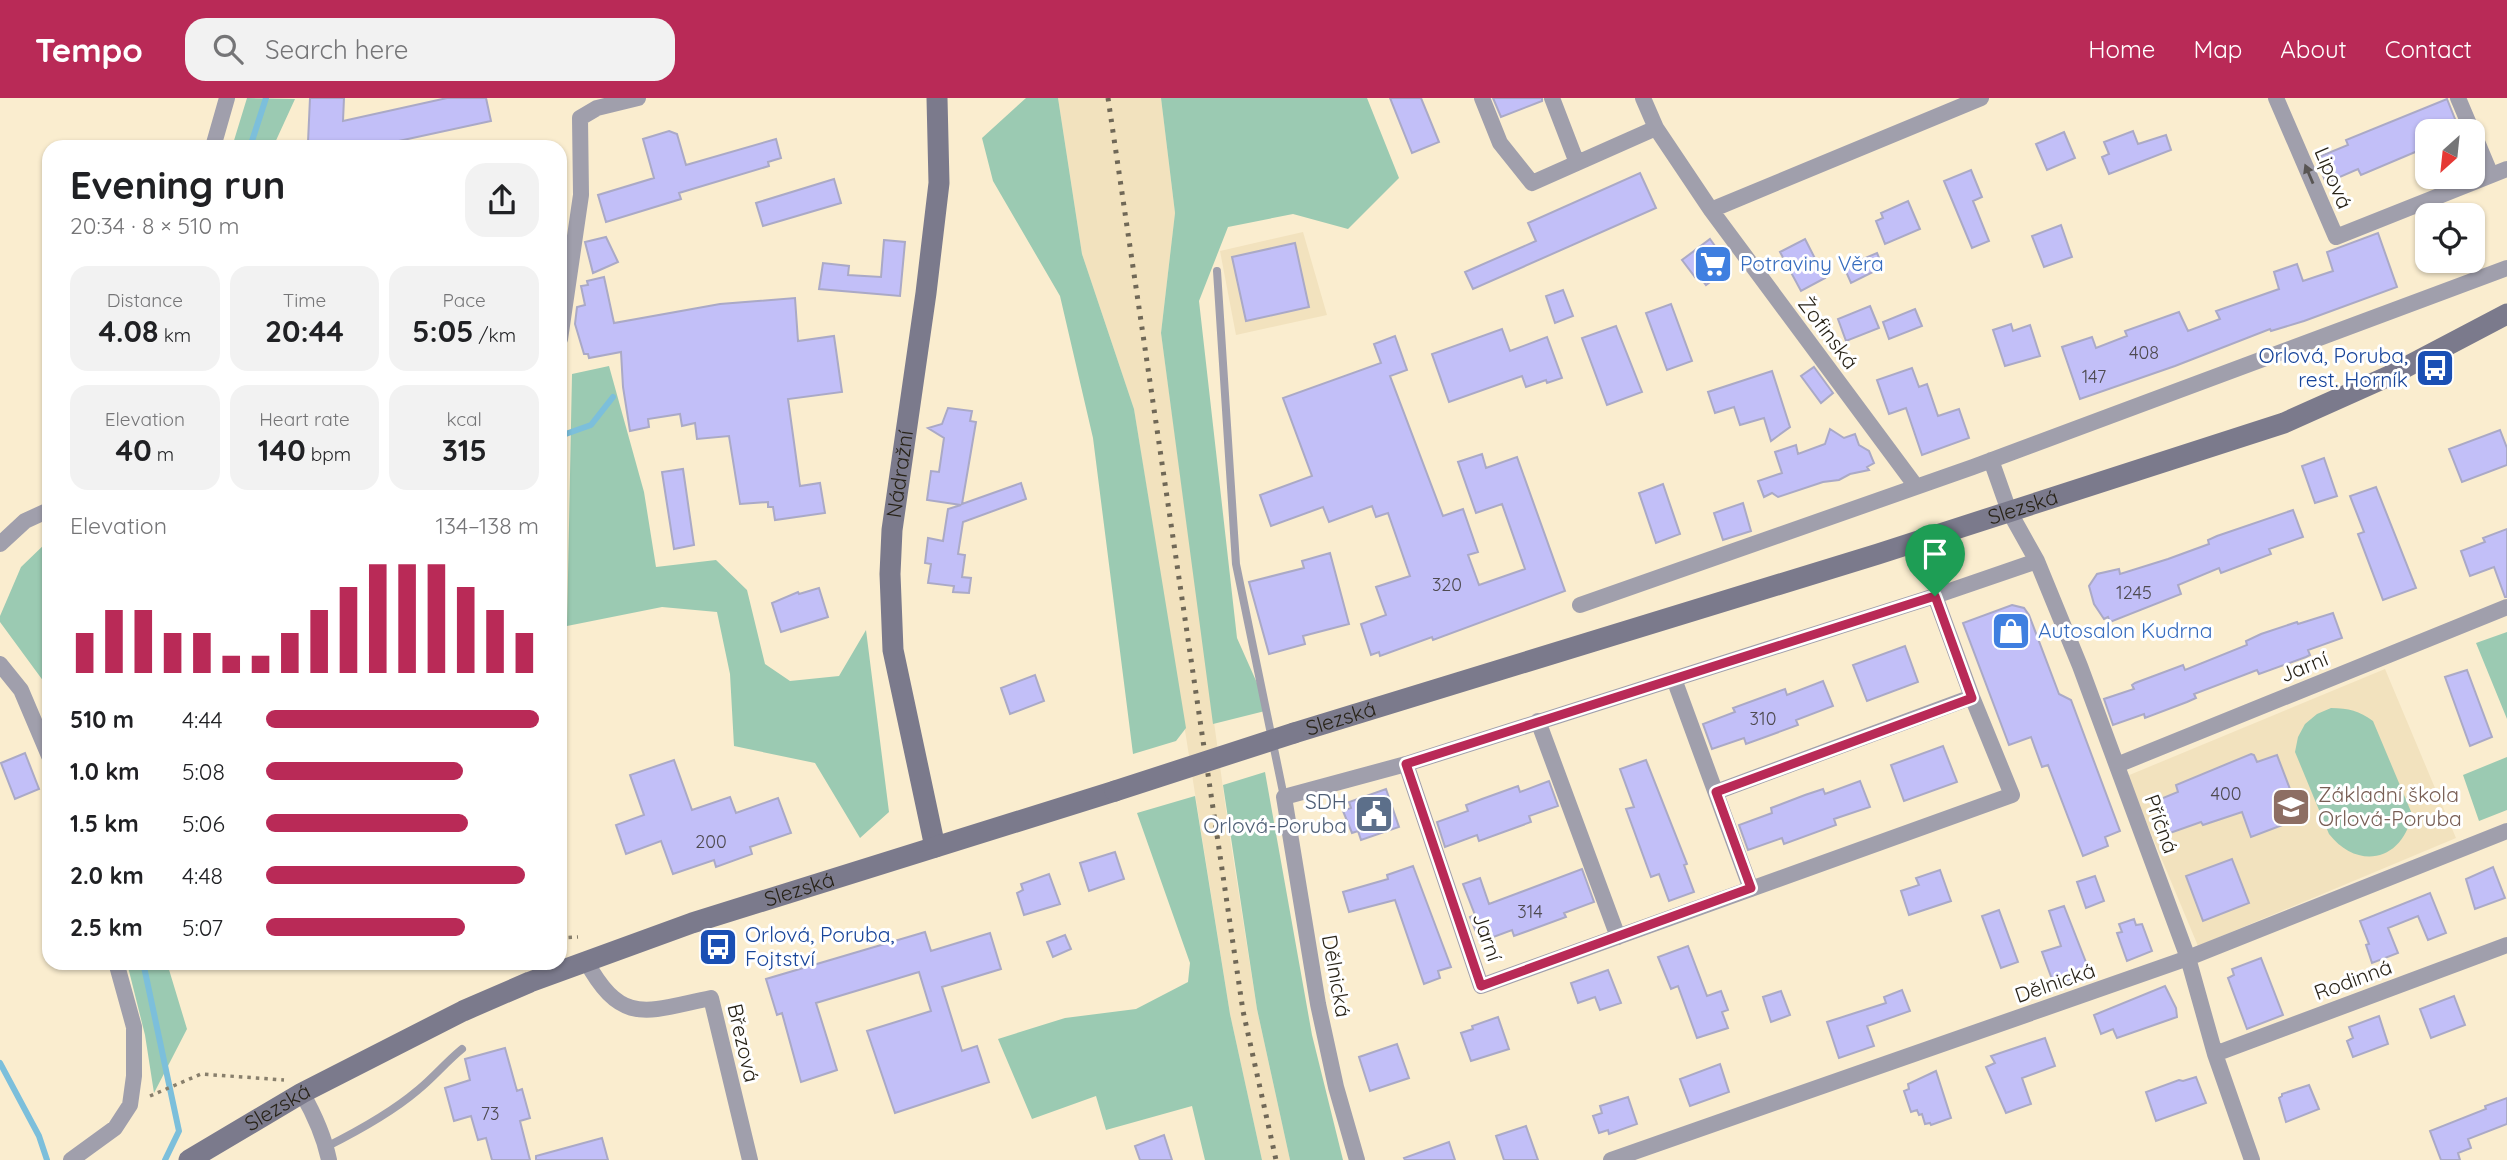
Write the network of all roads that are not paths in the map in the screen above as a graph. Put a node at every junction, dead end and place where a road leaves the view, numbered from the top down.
1 (227, 98) edge
2 (638, 98) edge
3 (937, 98) edge
4 (1482, 98) edge
5 (1552, 98) edge
6 (1643, 98) edge
7 (1981, 98) edge
8 (2276, 98) edge
9 (2458, 98) edge
10 (2467, 119) edge
11 (1656, 128) junction
12 (215, 140) edge
13 (2485, 150) edge
14 (1577, 163) junction
15 (2499, 172) edge
16 (1711, 210) junction
17 (2507, 268) edge
18 (1217, 271) dead end
19 (567, 291) edge
20 (2507, 314) edge
21 (1991, 460) junction
22 (1915, 485) junction
23 (2010, 511) junction
24 (42, 514) edge
25 (0, 544) edge
26 (2037, 562) junction
27 (1935, 596) junction
28 (1580, 605) dead end
29 (2507, 607) edge
30 (0, 664) edge
31 (1674, 678) junction
32 (1972, 698) junction
33 (1538, 721) junction
34 (42, 740) edge
35 (1406, 764) junction
36 (2117, 765) junction
37 (1716, 792) junction
38 (1284, 797) junction
39 (2507, 831) edge
40 (935, 847) junction
41 (1751, 888) junction
42 (1618, 937) junction
43 (2507, 945) edge
44 (2188, 958) junction
45 (586, 961) junction
46 (567, 969) edge
47 (118, 970) edge
48 (564, 970) edge
49 (462, 1049) dead end
50 (2215, 1054) junction
51 (302, 1093) junction
52 (328, 1154) edge
53 (191, 1159) edge
54 (71, 1160) edge
55 (750, 1160) edge
56 (1357, 1160) edge
57 (1611, 1160) edge
58 (2252, 1160) edge

1 - 12 street
2 - 19 street
3 - 40 street, Nádražní
4 - 14 street
5 - 14 street
6 - 11 street, Žofinská
7 - 16 street
15 -> 8 street, Lipová
9 - 10 street, Lipová
11 - 14 street
11 - 16 street, Žofinská
13 - 15 street, Lipová
16 - 22 street, Žofinská
17 - 21 street
18 - 38 lane
20 - 23 street, Slezská
21 - 22 street
21 - 23 street, Příčná
22 - 28 street
23 - 26 street, Příčná
23 - 40 street, Slezská, bridge
24 - 25 street
26 - 27 street
26 - 36 street, Příčná
27 - 31 street
27 - 32 street
29 - 36 street, Jarní
30 - 34 street
31 - 33 street
31 - 37 street
32 - 37 street
32 - 41 street, Jarní
33 - 35 street
33 - 42 street
35 - 38 street
35 - 42 street, Jarní
36 - 44 street, Příčná
37 - 41 street
38 - 56 street, Dělnická
39 - 44 street, Dělnická
40 - 45 street, Slezská
41 - 42 street, Jarní
43 - 50 street, Rodinná
44 - 50 street, Příčná
44 - 57 street, Dělnická
45 - 46 street, Slezská
45 - 55 street, Březová
47 - 54 street
48 - 51 street, Slezská
49 - 52 lane
50 - 58 street, Příčná
51 - 52 street
51 - 53 street, Slezská

